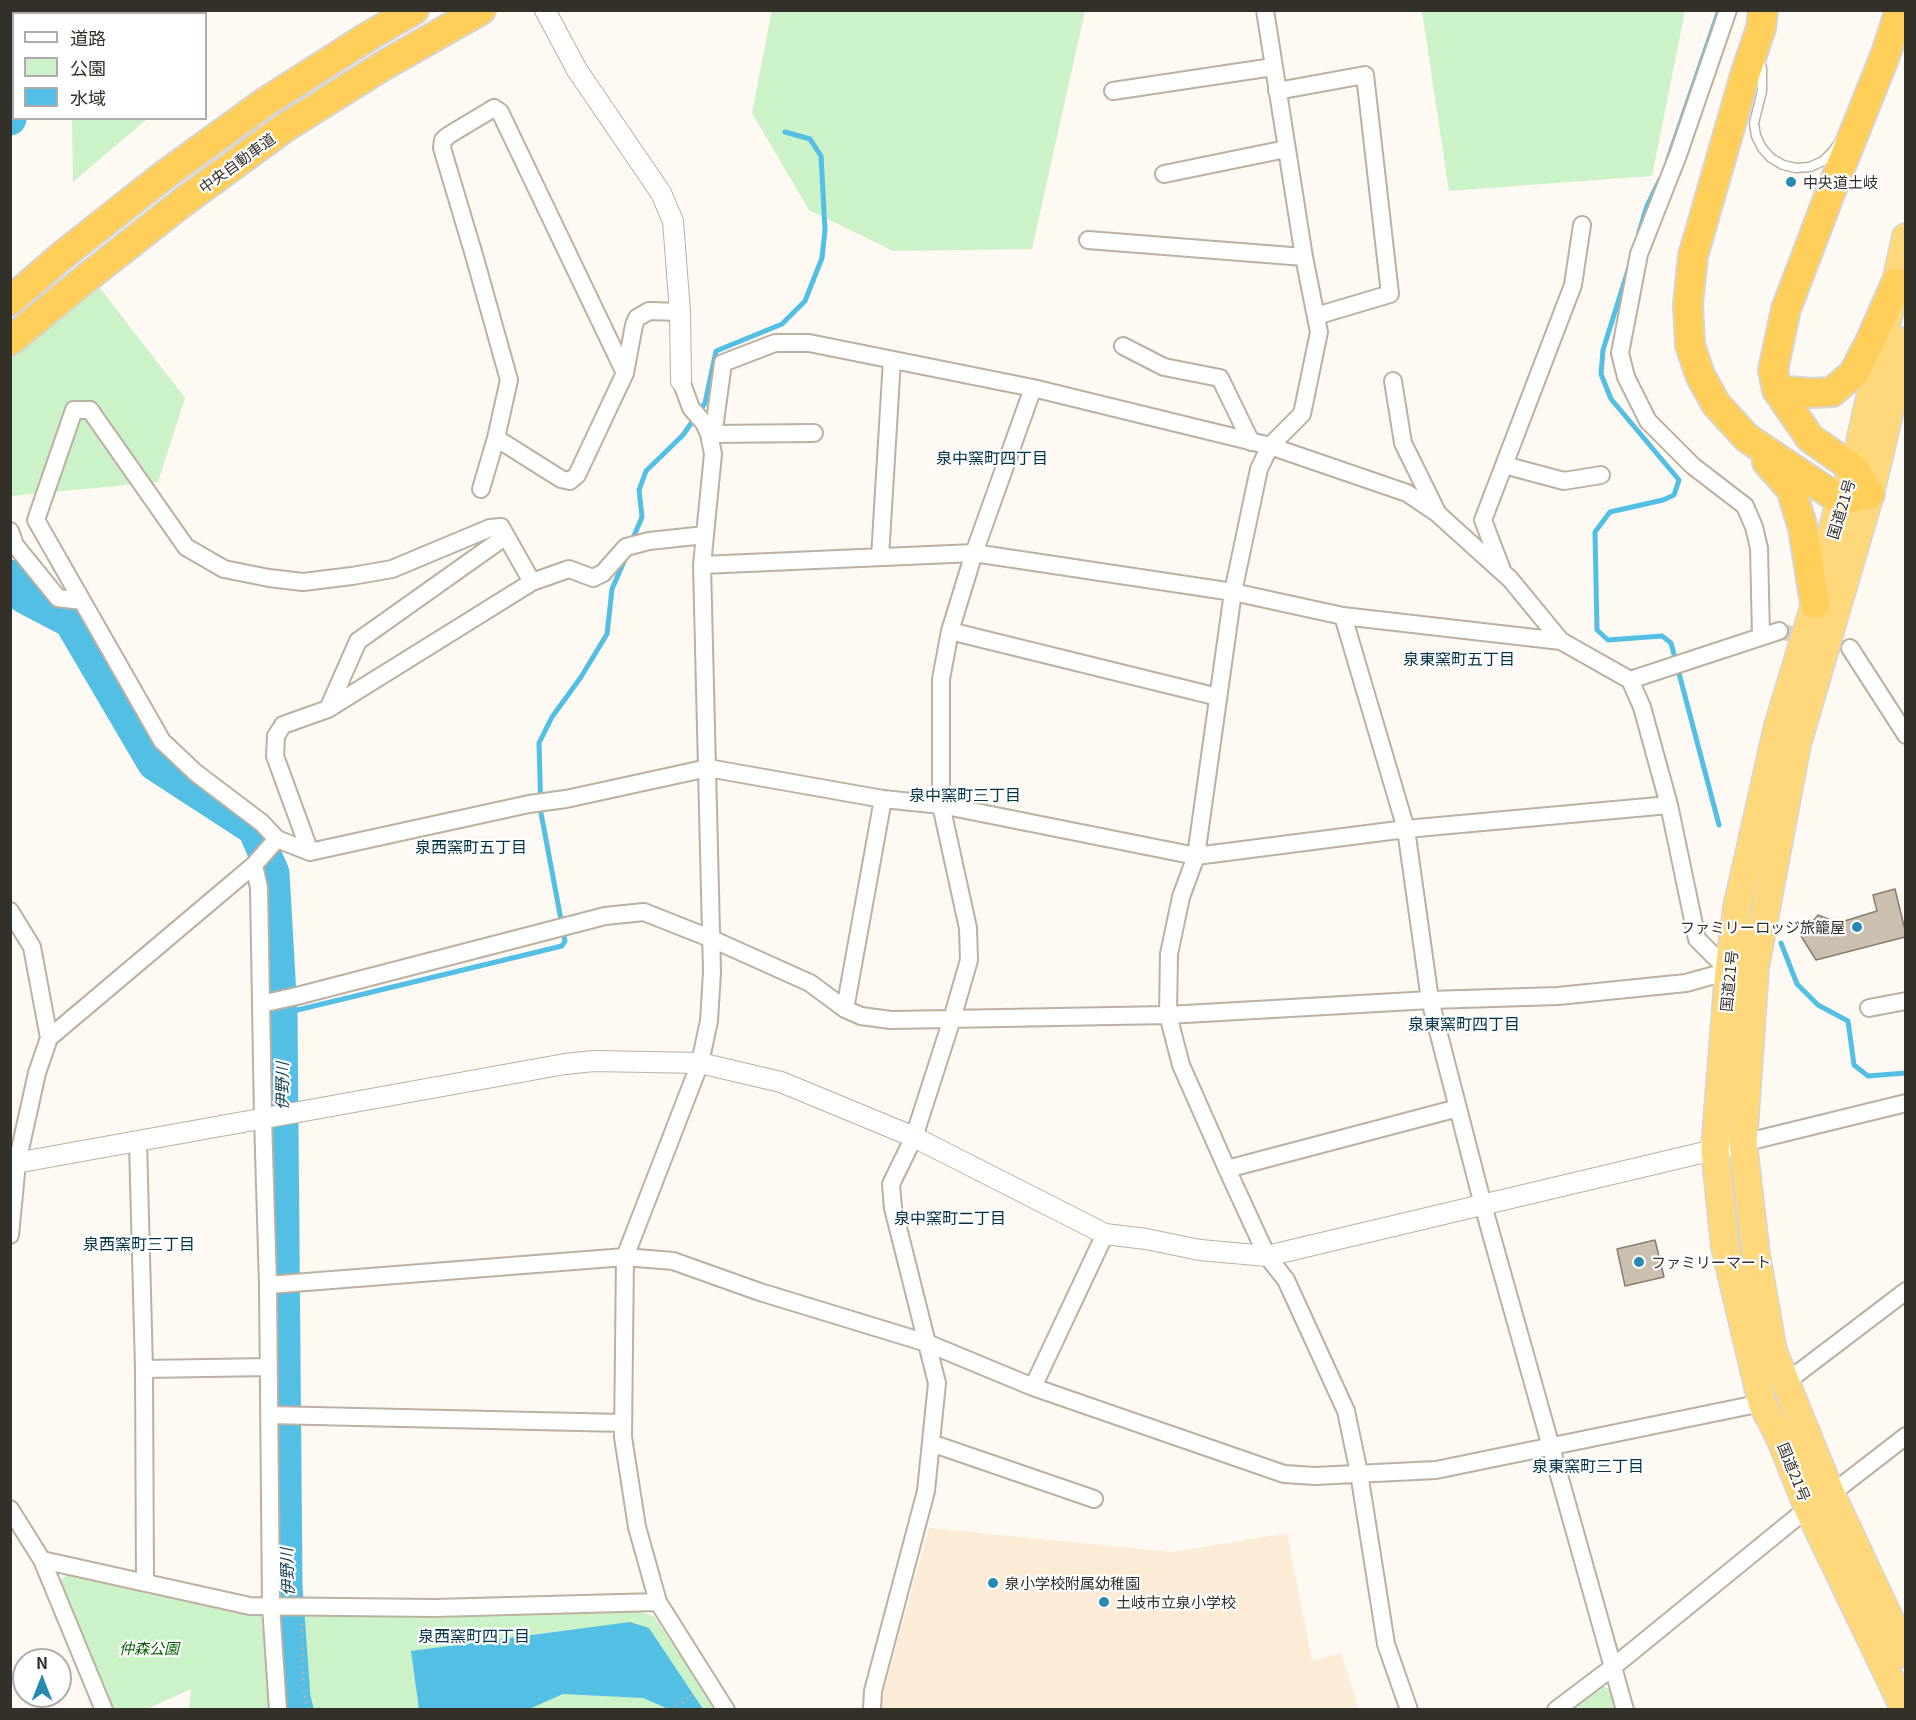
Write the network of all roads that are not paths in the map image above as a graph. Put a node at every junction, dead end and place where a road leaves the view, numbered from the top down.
1 (414, 10) edge
2 (481, 10) edge
3 (545, 10) edge
4 (1265, 10) edge
5 (1728, 10) edge
6 (1900, 10) edge
7 (1762, 24) edge
8 (1273, 67) junction
9 (1113, 91) dead end
10 (1276, 91) junction
11 (1868, 98) junction
12 (1848, 124) dead end
13 (1840, 139) dead end
14 (1286, 149) junction
15 (1164, 174) dead end
16 (1582, 225) dead end
17 (1905, 237) edge
18 (1088, 240) dead end
19 (1304, 257) junction
20 (1896, 283) junction
21 (10, 301) edge
22 (680, 312) junction
23 (1316, 316) junction
24 (10, 341) edge
25 (1905, 341) edge
26 (1124, 346) dead end
27 (892, 360) junction
28 (625, 373) junction
29 (681, 381) joint
30 (1393, 381) dead end
31 (1033, 388) junction
32 (1777, 390) junction
33 (706, 429) junction
34 (814, 434) dead end
35 (496, 438) junction
36 (1747, 438) junction
37 (1251, 442) junction
38 (1269, 446) junction
39 (1504, 465) junction
40 (1854, 469) junction
41 (1601, 475) dead end
42 (481, 489) dead end
43 (1869, 494) junction
44 (1840, 500) junction
45 (1438, 514) junction
46 (10, 531) edge
47 (705, 535) junction
48 (506, 536) junction
49 (974, 553) junction
50 (880, 557) junction
51 (702, 565) junction
52 (1503, 573) junction
53 (532, 582) junction
54 (1233, 592) junction
55 (82, 601) junction
56 (1815, 604) junction
57 (1343, 616) junction
58 (950, 631) junction
59 (1779, 632) tunnel mouth
60 (1761, 636) junction
61 (1561, 641) junction
62 (1850, 648) tunnel mouth
63 (1629, 680) junction
64 (1218, 697) junction
65 (328, 709) junction
66 (1905, 735) edge
67 (708, 768) junction
68 (883, 799) junction
69 (940, 805) junction
70 (1669, 805) junction
71 (1406, 829) junction
72 (277, 839) junction
73 (310, 852) junction
74 (1196, 856) junction
75 (254, 865) junction
76 (10, 911) edge
77 (712, 939) junction
78 (1729, 971) junction
79 (1430, 1000) junction
80 (1905, 1001) edge
81 (261, 1004) junction
82 (1869, 1008) dead end
83 (844, 1009) junction
84 (1168, 1015) junction
85 (952, 1019) junction
86 (48, 1038) junction
87 (700, 1063) junction
88 (1905, 1103) edge
89 (1458, 1108) junction
90 (263, 1118) junction
91 (914, 1137) junction
92 (138, 1142) junction
93 (1743, 1143) junction
94 (1715, 1150) junction
95 (14, 1164) edge
96 (1227, 1169) junction
97 (1483, 1205) junction
98 (1105, 1234) junction
99 (10, 1235) edge
100 (1267, 1256) junction
101 (625, 1257) junction
102 (268, 1285) junction
103 (1905, 1291) edge
104 (927, 1343) junction
105 (269, 1366) junction
106 (144, 1369) junction
107 (1785, 1383) junction
108 (1033, 1387) junction
109 (1762, 1403) junction
110 (270, 1415) junction
111 (623, 1423) junction
112 (1905, 1436) edge
113 (931, 1443) junction
114 (1552, 1447) junction
115 (1359, 1473) junction
116 (1094, 1498) dead end
117 (1820, 1501) junction
118 (10, 1509) edge
119 (42, 1560) junction
120 (145, 1583) junction
121 (658, 1602) junction
122 (271, 1606) junction
123 (1905, 1654) edge
124 (1613, 1667) junction
125 (104, 1710) edge
126 (278, 1710) edge
127 (726, 1710) edge
128 (872, 1710) edge
129 (1409, 1710) edge
130 (1556, 1710) edge
131 (1625, 1710) edge
132 (1905, 1710) edge

1 - 21 highway
2 - 24 highway, 中央自動車道
3 - 22 street
4 - 8 street
5 - 60 street
6 - 11 highway
7 - 13 lane
7 - 36 highway
8 - 9 street
8 - 10 street
10 - 14 street
10 - 23 street
11 - 12 lane
11 - 32 highway
14 - 15 street
14 - 19 street
16 - 39 street
17 - 20 highway, 国道21号
18 - 19 street
19 - 23 street
20 - 32 highway
20 - 40 highway, 国道21号
22 - 28 street
22 - 29 street
23 - 38 street
25 - 43 highway, 国道21号
26 - 37 street
27 - 31 street
27 - 33 street
27 - 50 street
28 - 35 street
28 - 35 street
29 - 33 street
30 - 45 street
31 - 37 street
31 - 49 street
32 - 40 highway
33 - 34 street
33 - 47 street
35 - 42 street
36 - 44 highway
36 - 56 highway
37 - 38 street
38 - 45 street
38 - 54 street
39 - 41 street
39 - 52 street
40 - 43 highway
40 - 44 highway, 国道21号
43 - 44 highway
43 - 93 highway, 国道21号
44 - 56 highway, 国道21号
45 - 52 street
46 - 55 street
47 - 51 street
47 - 53 street
48 - 53 street
48 - 55 street
48 - 65 street
49 - 50 street
49 - 54 street
49 - 58 street
50 - 51 street
51 - 67 street
52 - 61 street
53 - 65 street
54 - 57 street
54 - 64 street
55 - 72 street
56 - 78 highway, 国道21号
57 - 61 street
57 - 71 street
58 - 64 street
58 - 69 street
59 - 60 street
60 - 63 street
61 - 63 street
62 - 66 street
63 - 70 street
64 - 74 street
65 - 73 street
67 - 68 street
67 - 73 street
67 - 77 street
68 - 69 street
68 - 83 street
69 - 74 street
69 - 85 street
70 - 71 street
70 - 78 street
71 - 74 street
71 - 79 street
72 - 73 street
72 - 75 street
74 - 84 street
75 - 81 street
75 - 86 street
76 - 86 street
77 - 81 street
77 - 83 street
77 - 87 street
78 - 79 street
78 - 94 highway, 国道21号
79 - 84 street
79 - 89 street
80 - 82 street
81 - 90 street
83 - 85 street
84 - 85 street
84 - 96 street
85 - 91 street
86 - 95 street
87 - 90 street
87 - 91 street
87 - 101 street
88 - 93 street
89 - 96 street
89 - 97 street
90 - 92 street
90 - 102 street
91 - 98 street
91 - 104 street
92 - 95 street
92 - 106 street
93 - 94 street
93 - 107 highway, 国道21号
94 - 97 street
94 - 109 highway, 国道21号
95 - 99 street
96 - 100 street
97 - 100 street
97 - 114 street
98 - 100 street
98 - 108 street
100 - 115 street
101 - 102 street
101 - 104 street
101 - 111 street
102 - 105 street
103 - 107 street
104 - 108 street
104 - 113 street
105 - 106 street
105 - 110 street
106 - 120 street
107 - 117 highway, 国道21号
108 - 115 street
109 - 114 street
109 - 117 highway, 国道21号
110 - 111 street
110 - 122 street
111 - 121 street
112 - 117 street
113 - 116 street
113 - 128 street
114 - 115 street
114 - 124 street
115 - 129 street
117 - 123 highway, 国道21号
117 - 124 street
117 - 132 highway, 国道21号
118 - 119 street
119 - 120 street
119 - 125 street
120 - 122 street
121 - 122 street
121 - 127 street
122 - 126 street
124 - 130 street
124 - 131 street

